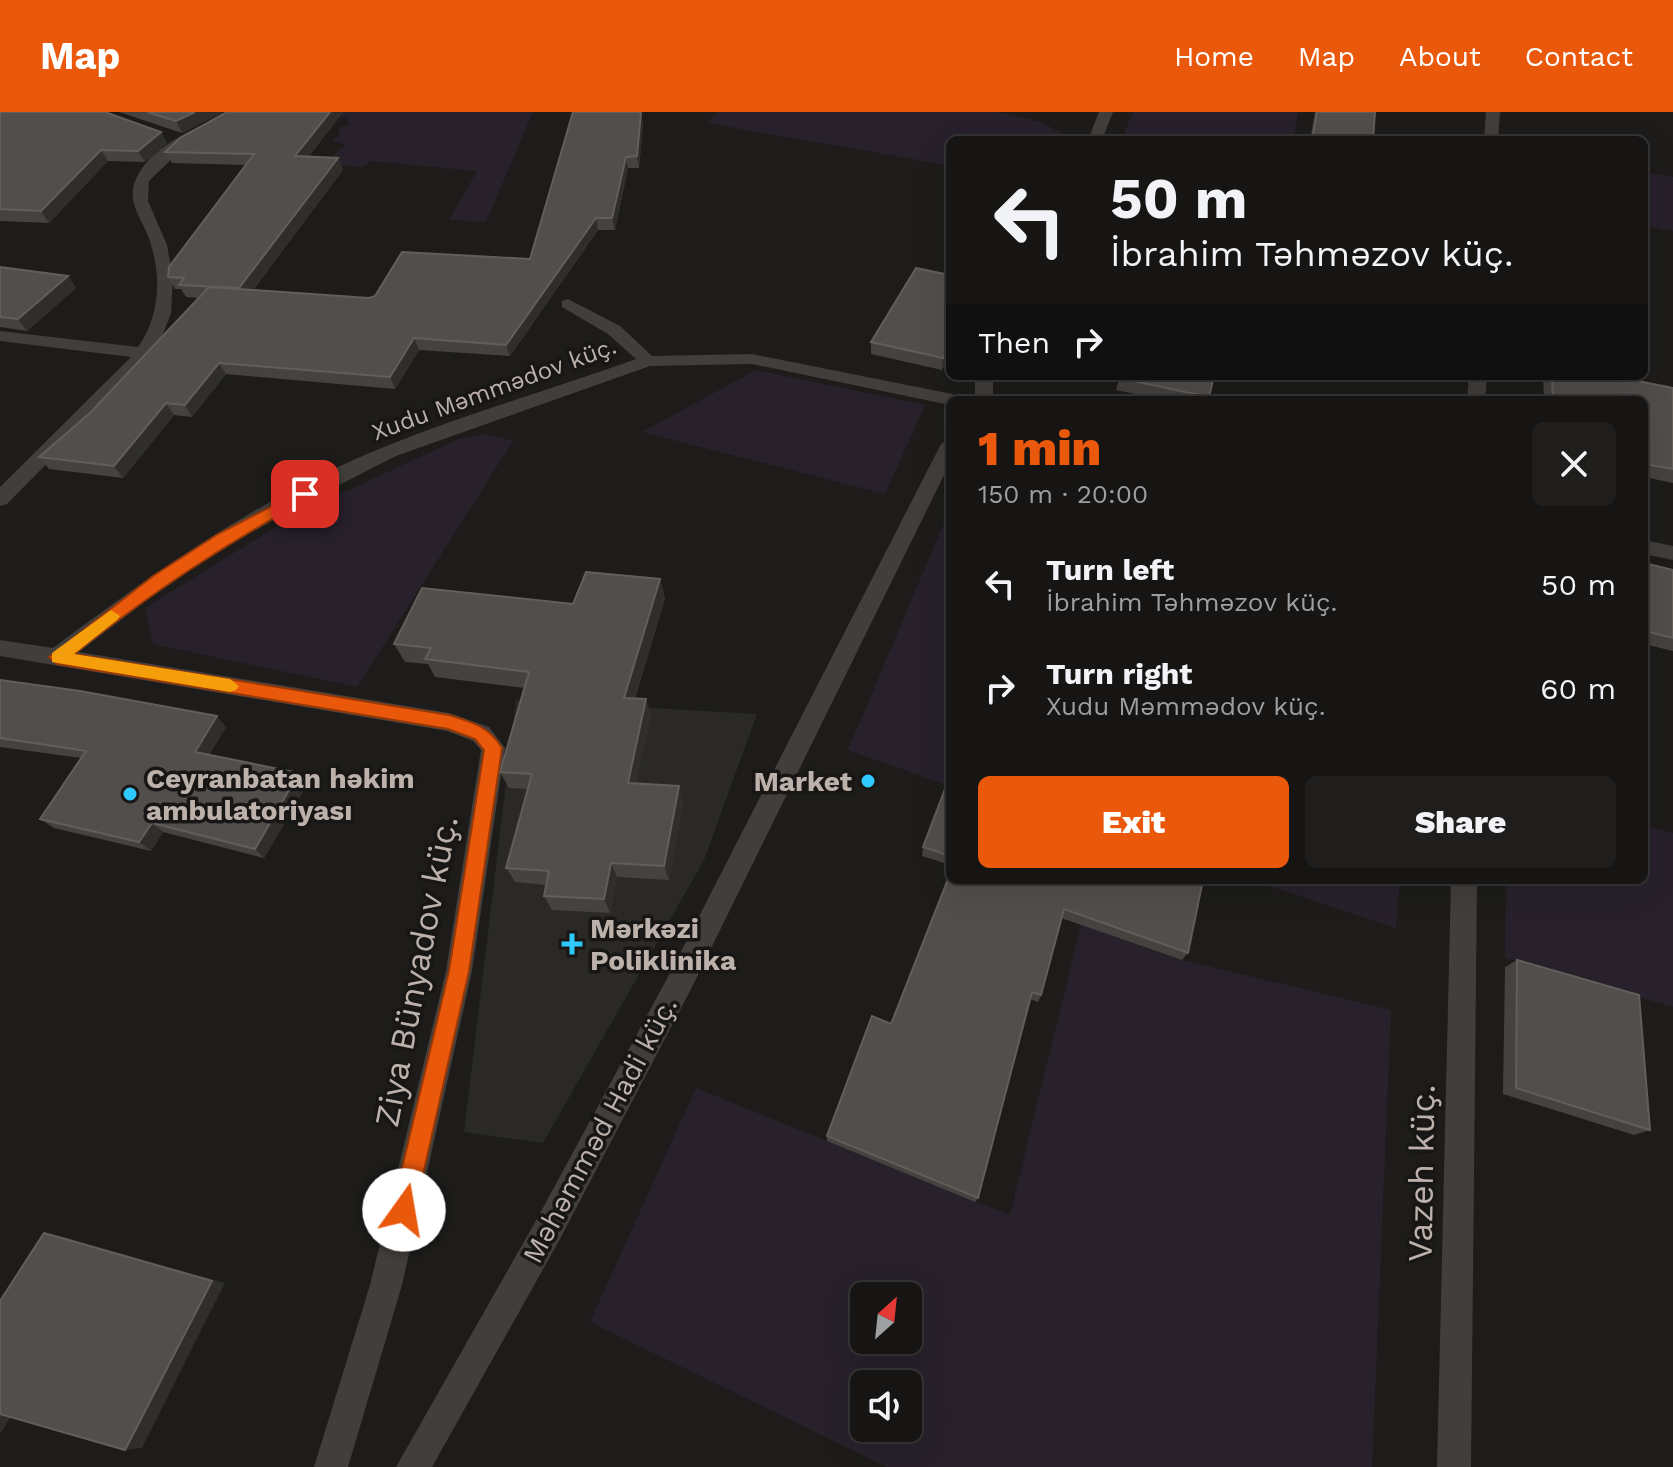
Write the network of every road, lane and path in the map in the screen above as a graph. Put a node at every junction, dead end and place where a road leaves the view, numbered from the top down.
1 (240, 112) edge
2 (1106, 112) edge
3 (1493, 112) edge
4 (1097, 136) edge
5 (1491, 136) edge
6 (568, 304) dead end
7 (0, 336) edge
8 (142, 353) junction
9 (648, 361) junction
10 (946, 399) edge
11 (946, 452) edge
12 (0, 499) edge
13 (1648, 548) edge
14 (1673, 553) edge
15 (0, 648) edge
16 (57, 657) junction
17 (1464, 884) edge
18 (331, 1467) edge
19 (413, 1467) edge
20 (1454, 1467) edge

1 - 8 street
2 - 4 street
3 - 5 street
6 - 9 street
7 - 8 street
8 - 12 street
9 - 10 street, Xudu Məmmədov küç.
9 - 16 street, Xudu Məmmədov küç.
11 - 19 street, Məhəmməd Hadi küç.
13 - 14 street
15 - 16 street
16 - 18 street, Ziya Bünyadov küç.
17 - 20 street, Vazeh küç.

